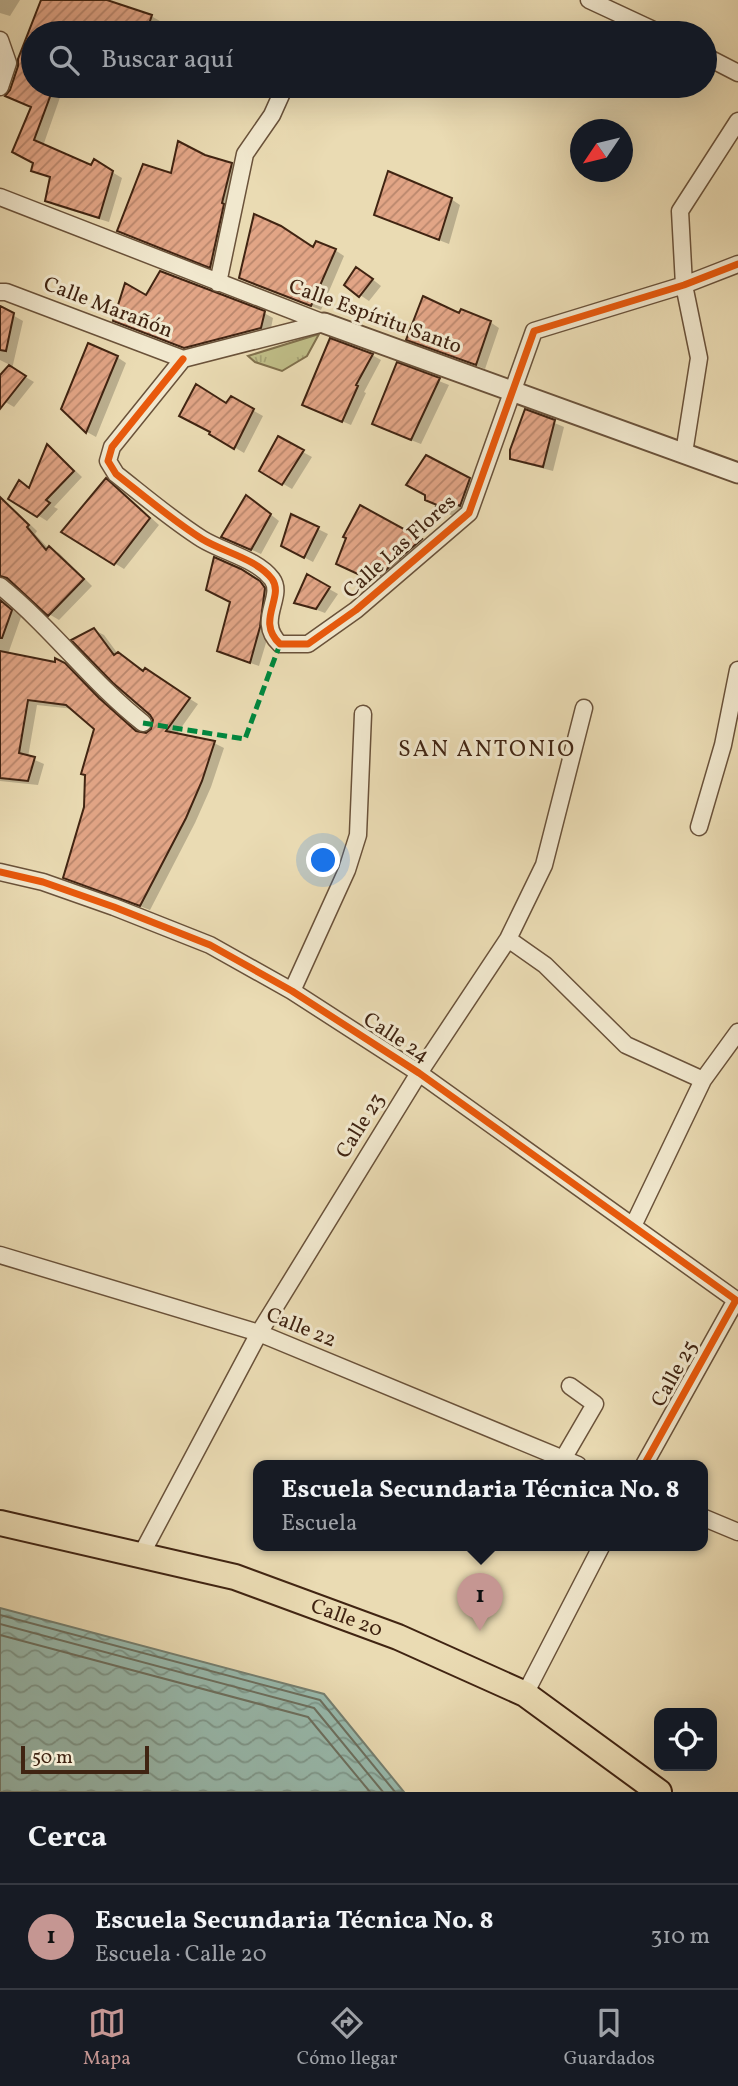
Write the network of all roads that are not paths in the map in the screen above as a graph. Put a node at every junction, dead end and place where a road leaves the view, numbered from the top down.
1 (589, 0) edge
2 (634, 21) edge
3 (0, 40) edge
4 (717, 62) edge
5 (738, 72) edge
6 (0, 87) edge
7 (280, 98) edge
8 (738, 121) edge
9 (0, 197) edge
10 (738, 264) edge
11 (218, 283) junction
12 (684, 285) junction
13 (0, 292) edge
14 (324, 323) junction
15 (183, 359) junction
16 (512, 391) junction
17 (684, 453) junction
18 (738, 473) edge
19 (0, 586) edge
20 (738, 670) edge
21 (584, 708) dead end
22 (363, 714) dead end
23 (143, 723) dead end
24 (699, 827) dead end
25 (0, 872) edge
26 (508, 939) junction
27 (292, 991) junction
28 (738, 1032) edge
29 (419, 1073) junction
30 (703, 1080) junction
31 (633, 1226) junction
32 (0, 1255) edge
33 (736, 1300) joint
34 (259, 1333) junction
35 (570, 1386) dead end
36 (566, 1460) edge
37 (572, 1460) edge
38 (647, 1460) edge
39 (708, 1520) edge
40 (0, 1523) edge
41 (738, 1532) edge
42 (599, 1551) edge
43 (141, 1555) junction
44 (525, 1694) junction
45 (659, 1792) edge

1 - 2 street
3 - 6 street
4 - 5 street
7 - 11 street
8 - 12 street
9 - 11 street, Calle Espíritu Santo
10 - 12 street
11 - 14 street, Calle Espíritu Santo
12 - 16 street, Calle Las Flores
12 - 17 street
13 - 15 street, Calle Marañón
14 - 15 street, Calle Marañón
14 - 16 street, Calle Espíritu Santo
15 - 16 street, Calle Las Flores
16 - 17 street, Calle Espíritu Santo
17 - 18 street, Calle Espíritu Santo
19 - 23 street
20 - 24 street
21 - 26 street, Calle 23
22 - 27 street
25 - 27 street, Calle 24
26 - 29 street, Calle 23
26 - 30 street
27 - 29 street, Calle 24
28 - 30 street
29 - 31 street, Calle 24
29 - 34 street, Calle 23
30 - 31 street
31 - 33 street, Calle 24
32 - 34 street, Calle 22
33 - 38 street, Calle 25
34 - 36 street, Calle 22
34 - 43 street, Calle 23
35 - 37 street
39 - 41 street
40 - 43 main road, Calle 20
42 - 44 street
43 - 44 main road, Calle 20
44 - 45 main road, Calle 20

